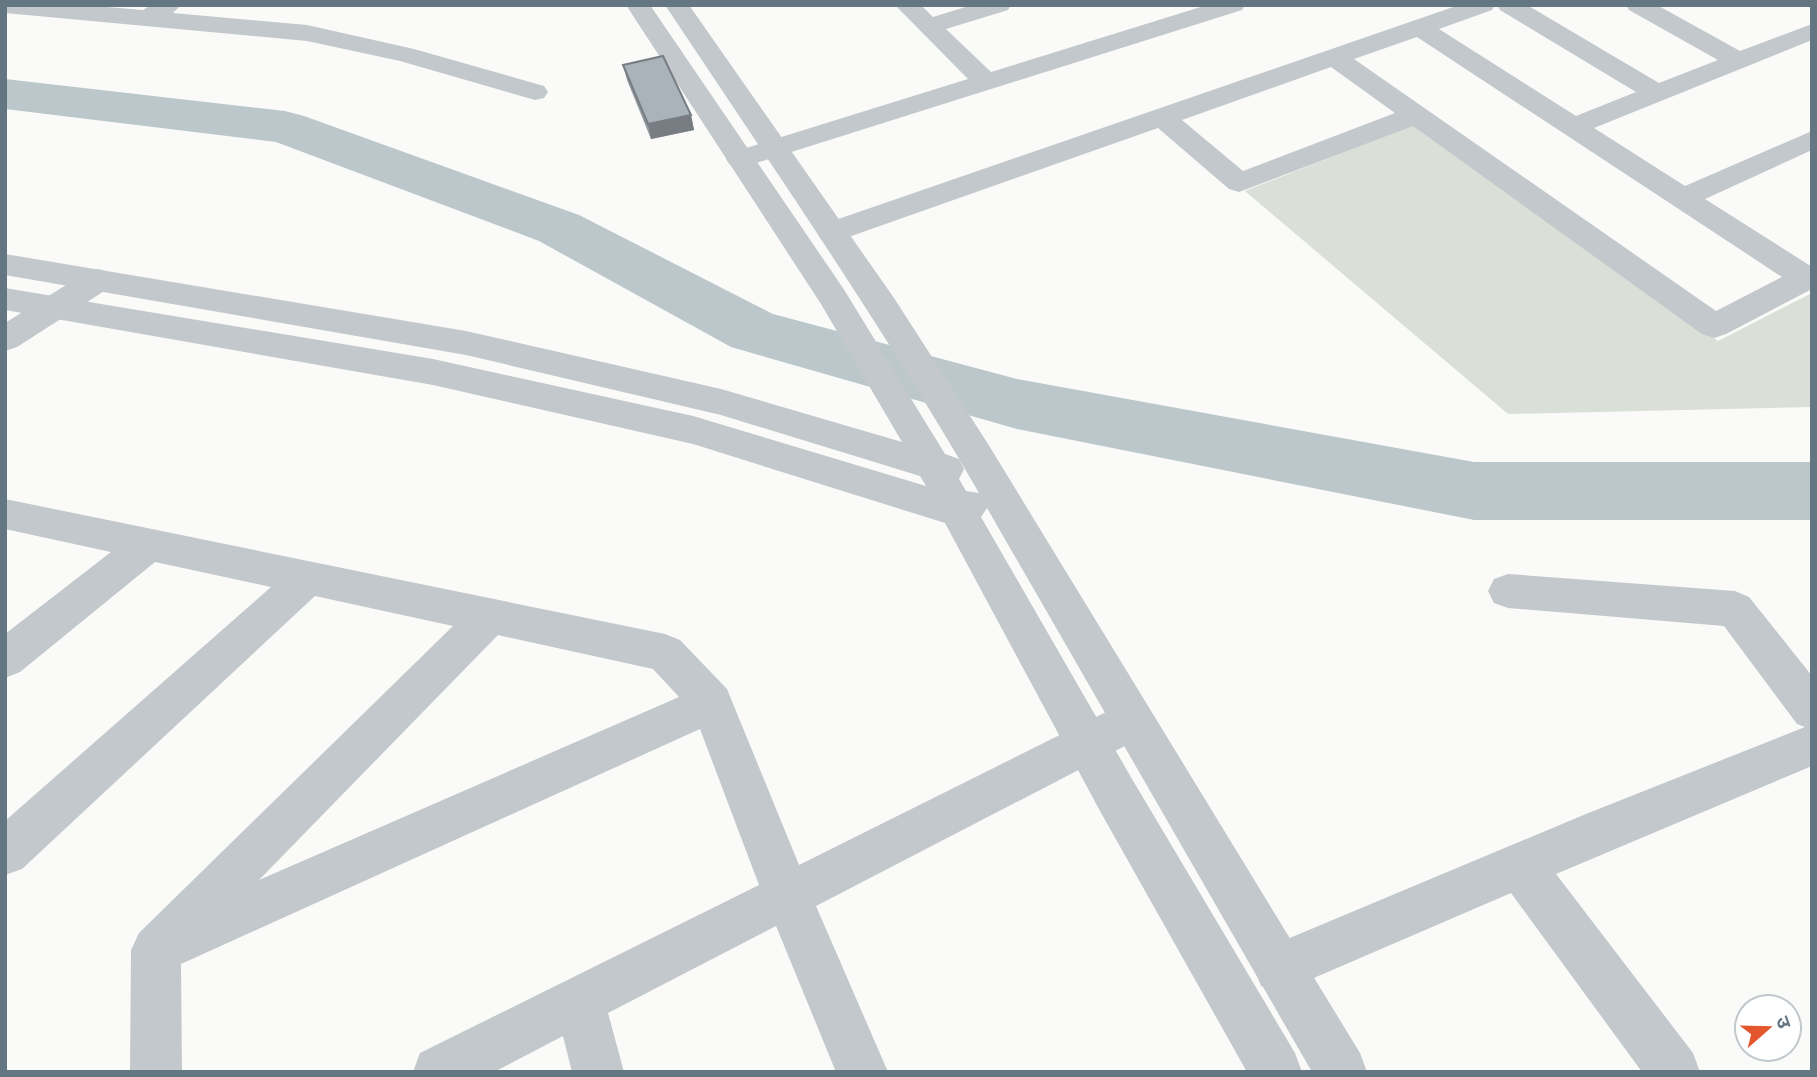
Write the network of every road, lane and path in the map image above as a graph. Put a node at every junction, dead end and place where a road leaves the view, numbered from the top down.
1 (638, 5) edge
2 (677, 5) edge
3 (907, 5) edge
4 (999, 5) edge
5 (1233, 5) edge
6 (1483, 5) edge
7 (1509, 5) edge
8 (1639, 5) edge
9 (5, 6) edge
10 (158, 11) edge
11 (929, 26) junction
12 (1419, 27) junction
13 (1807, 37) edge
14 (1334, 57) junction
15 (1739, 61) junction
16 (986, 82) junction
17 (535, 92) dead end
18 (1657, 93) junction
19 (1416, 116) junction
20 (1162, 117) junction
21 (1573, 127) junction
22 (1812, 139) edge
23 (775, 148) junction
24 (740, 159) junction
25 (1683, 198) junction
26 (832, 232) junction
27 (5, 264) edge
28 (1809, 276) edge
29 (98, 280) junction
30 (5, 299) edge
31 (54, 308) junction
32 (5, 339) edge
33 (933, 464) junction
34 (995, 488) junction
35 (960, 512) junction
36 (5, 514) edge
37 (148, 545) junction
38 (308, 578) junction
39 (1508, 591) dead end
40 (490, 617) junction
41 (5, 659) edge
42 (712, 703) junction
43 (1812, 710) edge
44 (1133, 720) junction
45 (1088, 744) junction
46 (1812, 745) edge
47 (5, 852) edge
48 (1520, 865) junction
49 (788, 895) junction
50 (156, 950) junction
51 (1279, 968) junction
52 (579, 1001) junction
53 (156, 1072) edge
54 (439, 1072) edge
55 (598, 1072) edge
56 (862, 1072) edge
57 (1276, 1072) edge
58 (1341, 1072) edge
59 (1674, 1072) edge

1 - 24 street
2 - 23 street
3 - 11 street
4 - 11 street
5 - 16 street
6 - 12 street
7 - 18 street
8 - 15 street
9 - 10 street
10 - 17 street
11 - 16 street
12 - 14 street
12 - 21 street
13 - 15 street
14 - 19 street
14 - 20 street
15 - 18 street
16 - 23 street
18 - 21 street
19 - 20 street
19 - 28 street
20 - 26 street
21 - 25 street
22 - 25 street
23 - 24 street
23 - 26 street
24 - 33 street
25 - 28 street
26 - 34 street
27 - 29 street
29 - 31 street
29 - 33 street
30 - 31 street
31 - 32 street
31 - 35 street
33 - 34 street
33 - 35 street
34 - 35 street
34 - 44 street
35 - 45 street
36 - 37 street
37 - 38 street
37 - 41 street
38 - 40 street
38 - 47 street
39 - 43 street
40 - 42 street
40 - 50 street
42 - 49 street
42 - 50 street
44 - 45 street
44 - 51 street
45 - 49 street
45 - 57 street
46 - 48 street
48 - 51 street
48 - 59 street
49 - 52 street
49 - 56 street
50 - 53 street
51 - 58 street
52 - 54 street
52 - 55 street

